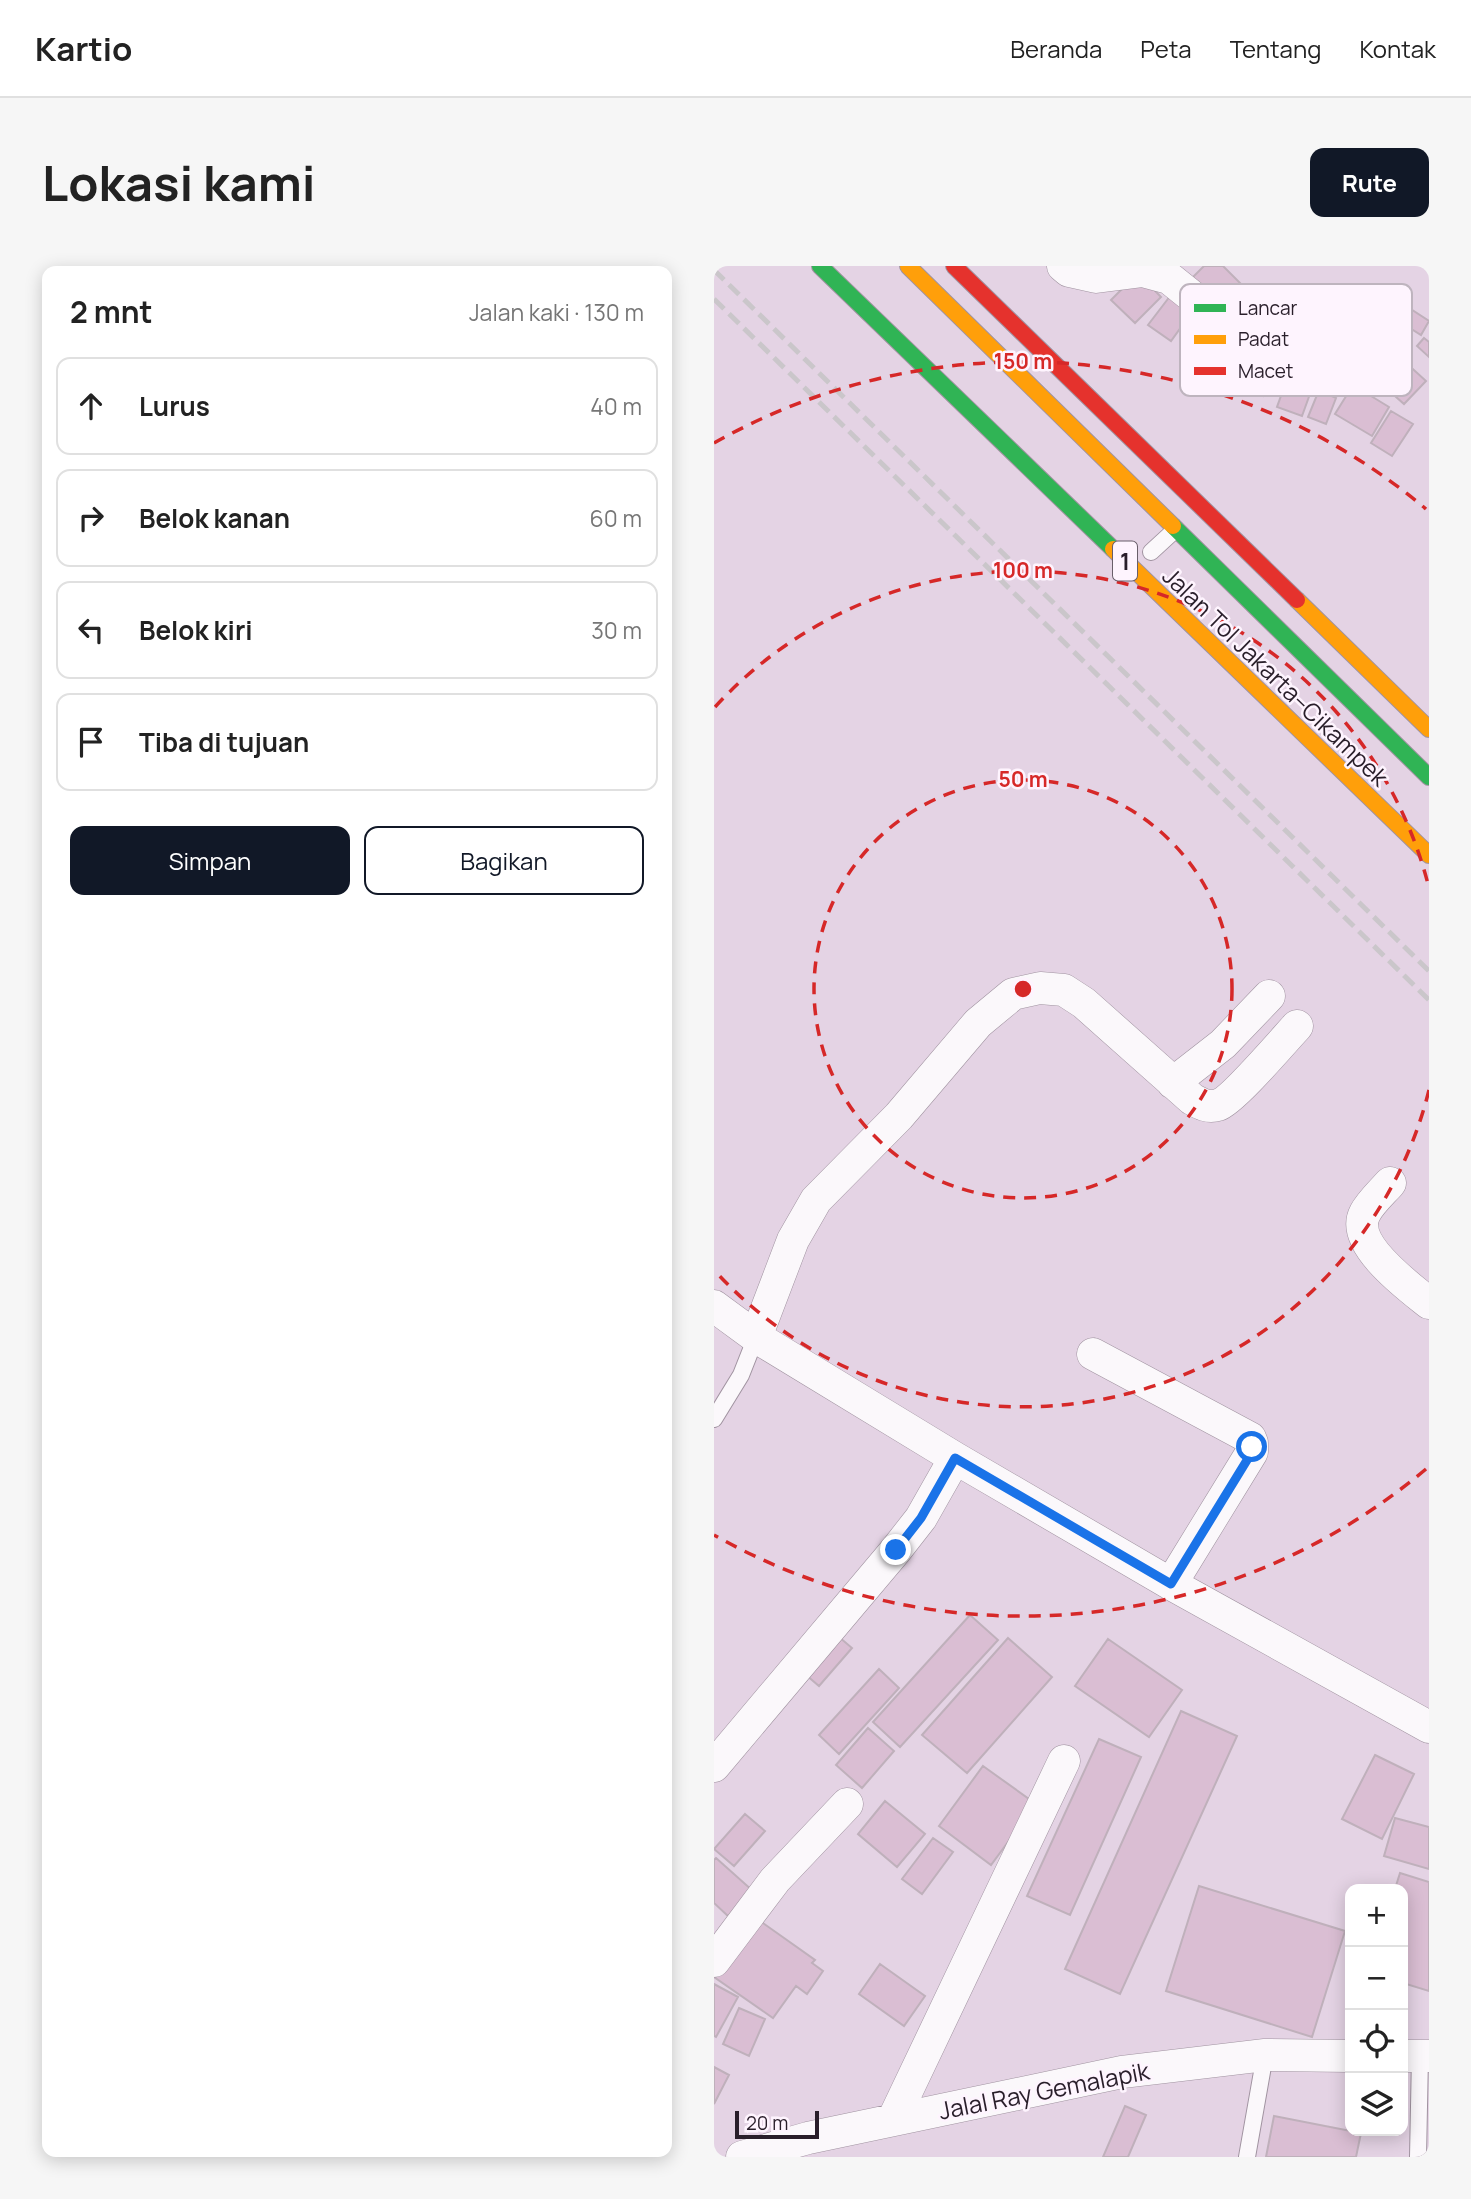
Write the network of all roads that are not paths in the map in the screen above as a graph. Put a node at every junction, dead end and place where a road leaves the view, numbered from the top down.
1 (820, 266) edge
2 (908, 266) edge
3 (954, 266) edge
4 (1063, 266) edge
5 (1180, 287) edge
6 (1176, 529) junction
7 (1151, 552) dead end
8 (1429, 729) edge
9 (1429, 777) edge
10 (1429, 855) edge
11 (1269, 996) dead end
12 (1297, 1026) dead end
13 (1173, 1083) junction
14 (1390, 1183) dead end
15 (1429, 1303) edge
16 (714, 1306) edge
17 (756, 1337) junction
18 (1093, 1354) dead end
19 (714, 1419) edge
20 (955, 1458) junction
21 (1171, 1584) junction
22 (1429, 1727) edge
23 (1064, 1760) dead end
24 (714, 1766) edge
25 (847, 1804) dead end
26 (723, 1926) edge
27 (714, 1961) edge
28 (1265, 2055) junction
29 (1345, 2056) edge
30 (1417, 2056) edge
31 (894, 2120) junction
32 (741, 2157) edge
33 (1247, 2157) edge
34 (1418, 2157) edge

1 - 10 highway, Jalan Tol Jakarta–Cikampek / 1
2 - 6 highway, 1
3 - 8 highway
4 - 5 street
6 - 7 lane
6 - 9 highway, 1
11 - 13 street
12 - 13 street
13 - 17 street
14 - 15 street
16 - 17 street
17 - 19 lane
17 - 20 street
18 - 21 street
20 - 21 street
20 - 24 street
21 - 22 street
23 - 31 street
25 - 26 street
26 - 27 street
28 - 29 street, Jalal Ray Gemalapik
28 - 31 street, Jalal Ray Gemalapik
28 - 33 lane
30 - 34 lane
31 - 32 street, Jalal Ray Gemalapik

